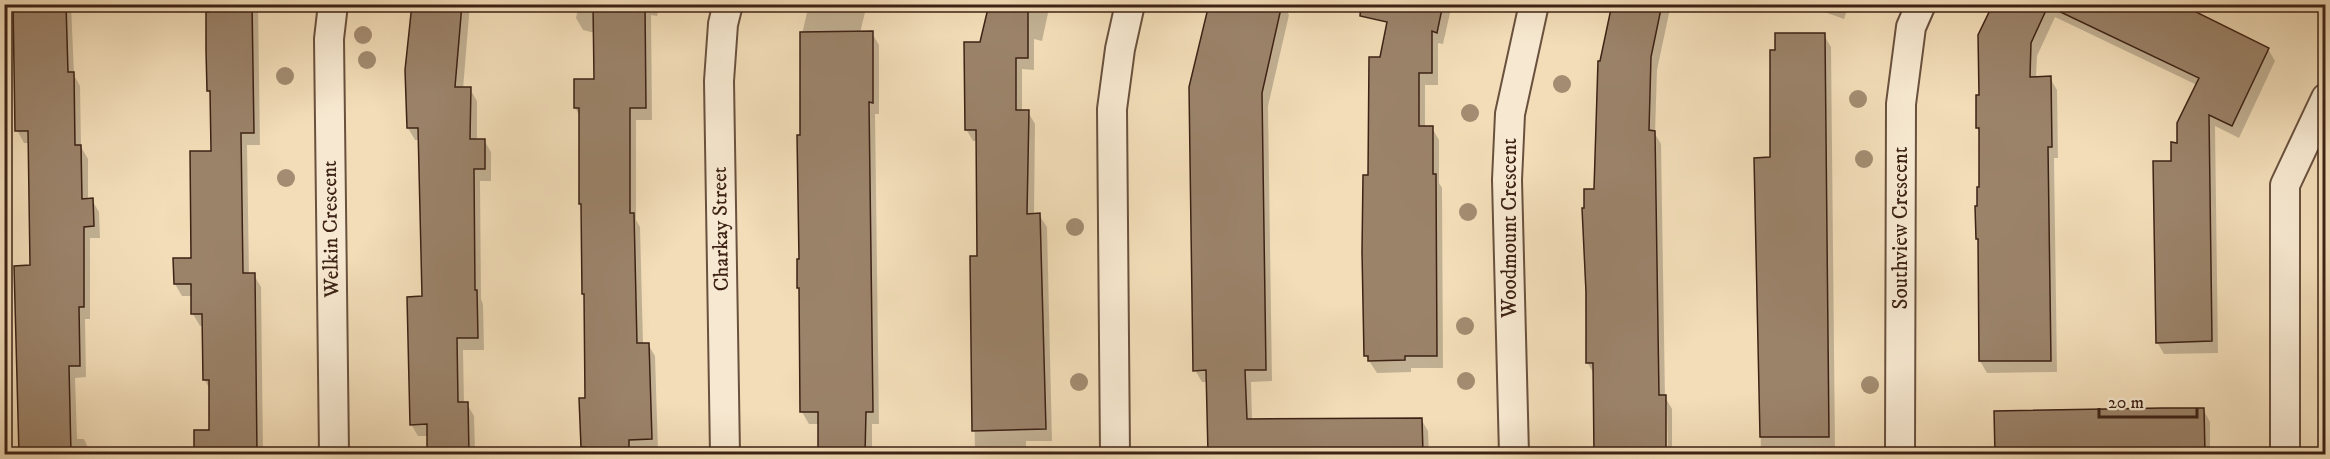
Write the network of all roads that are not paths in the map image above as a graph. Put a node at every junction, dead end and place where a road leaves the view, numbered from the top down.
1 (333, 4) edge
2 (728, 4) edge
3 (1130, 4) edge
4 (1534, 4) edge
5 (1921, 4) edge
6 (2325, 98) edge
7 (334, 454) edge
8 (725, 454) edge
9 (1115, 454) edge
10 (1514, 454) edge
11 (1900, 454) edge
12 (2285, 454) edge

1 - 7 street, Welkin Crescent
2 - 8 street, Charkay Street
3 - 9 street
4 - 10 street, Woodmount Crescent
5 - 11 street, Southview Crescent
6 - 12 street

